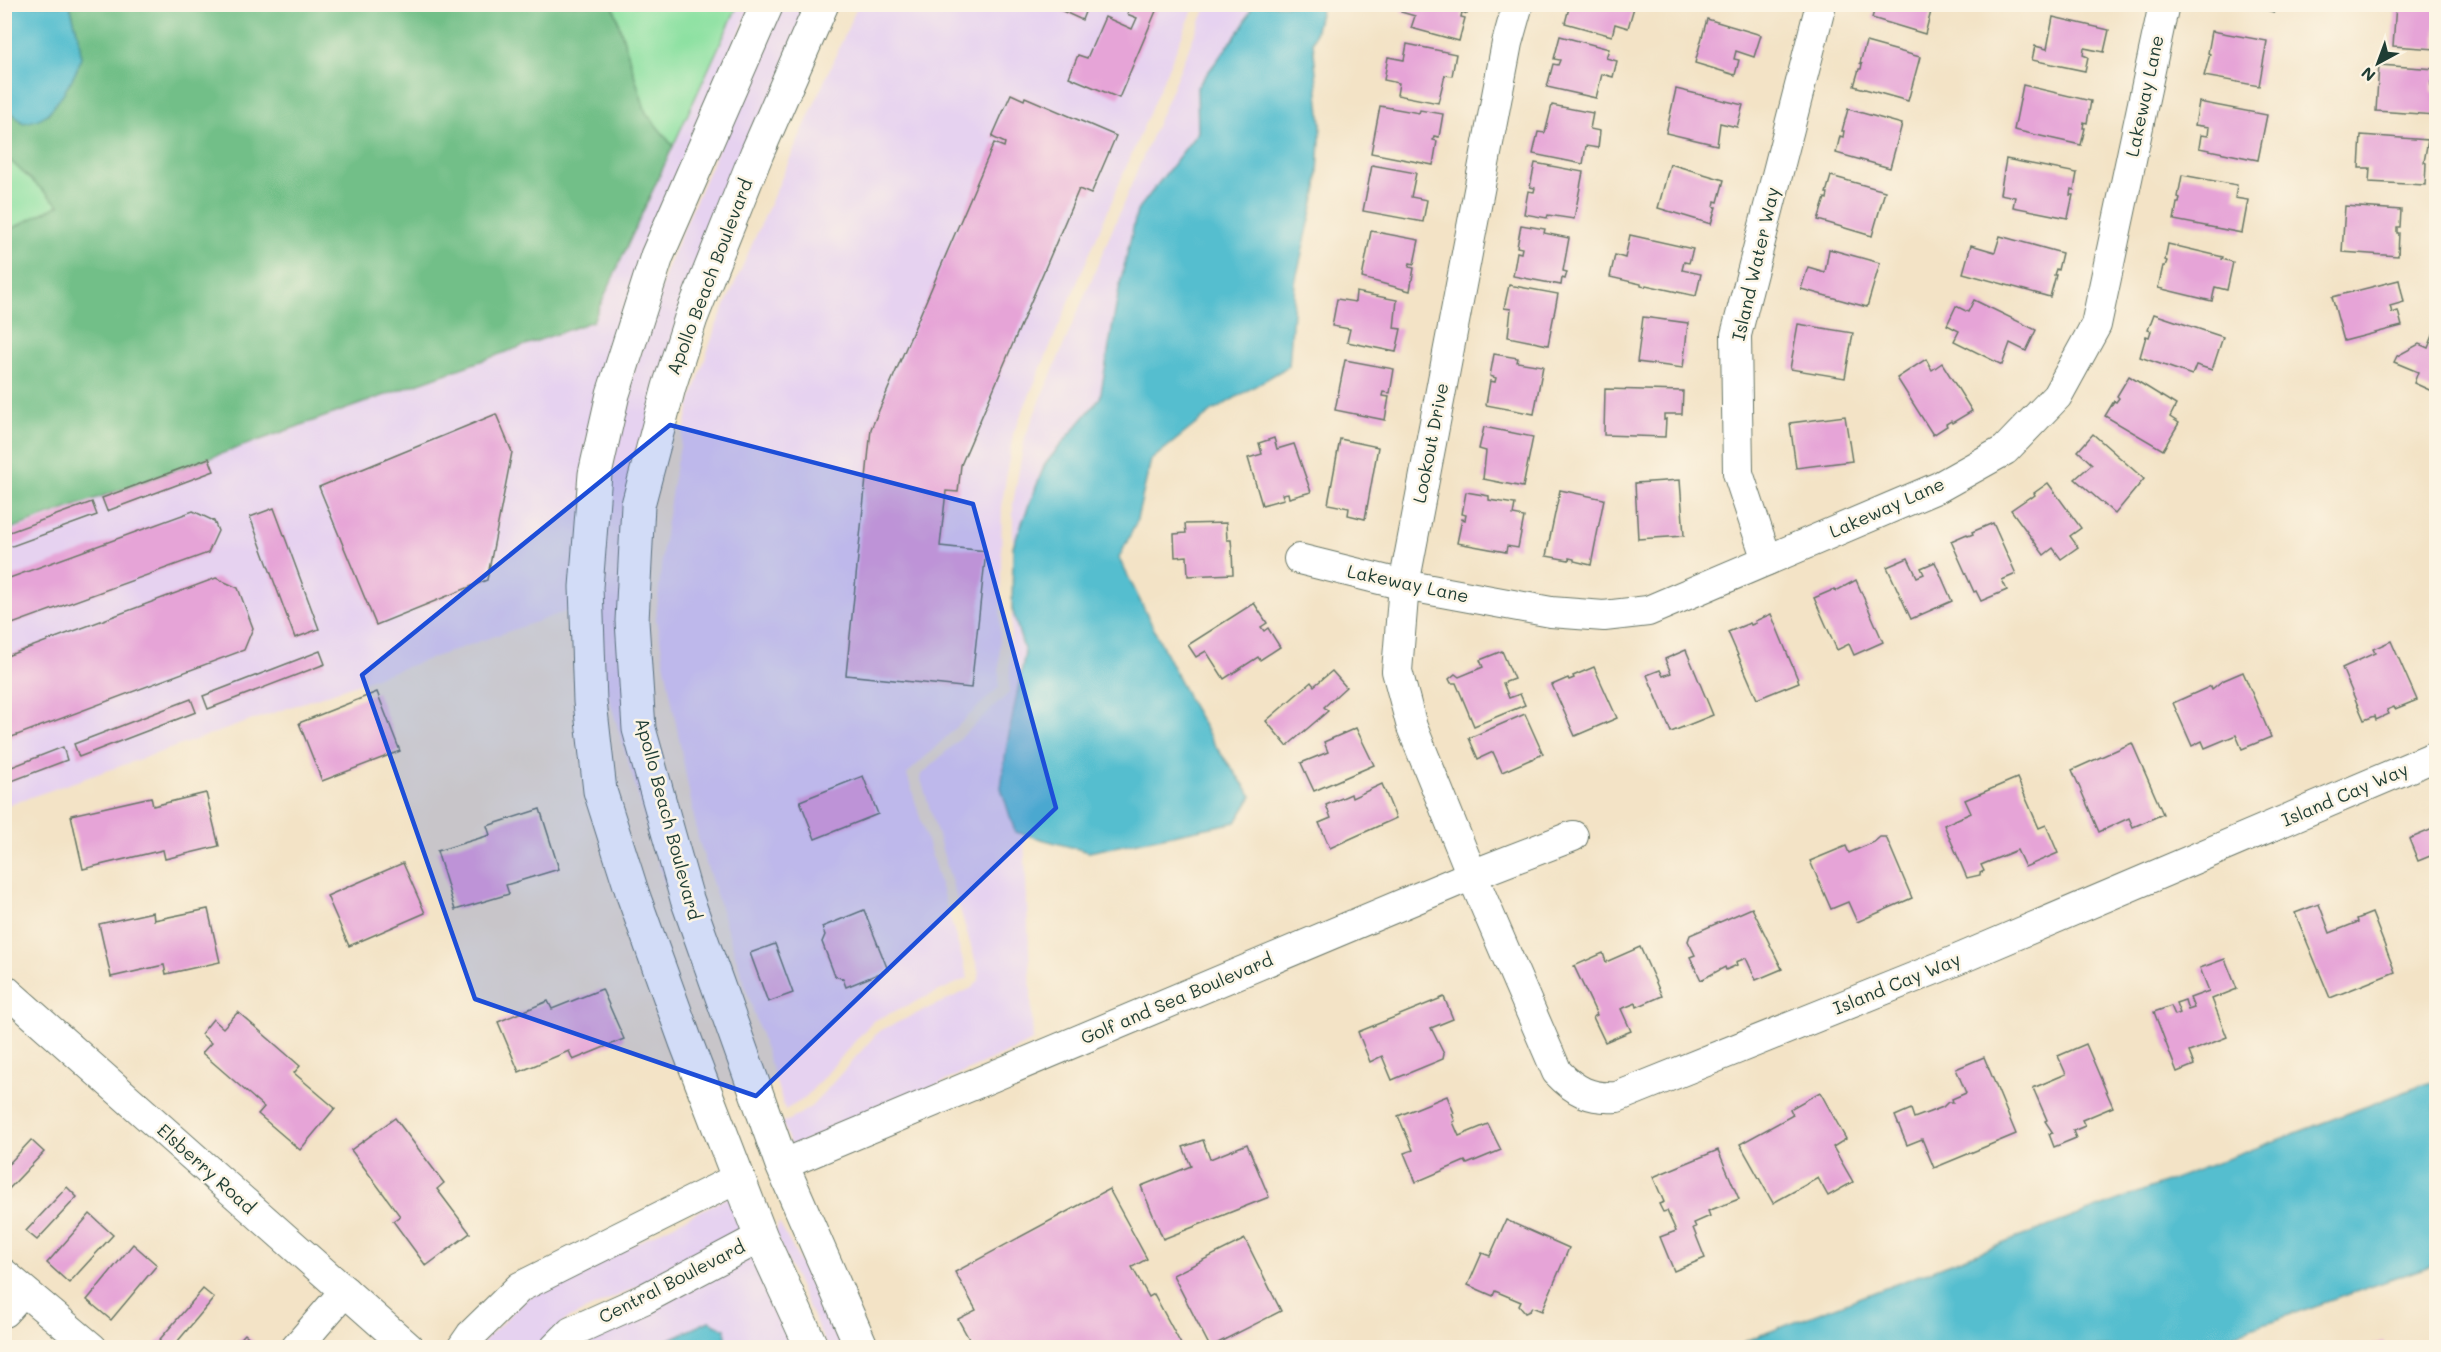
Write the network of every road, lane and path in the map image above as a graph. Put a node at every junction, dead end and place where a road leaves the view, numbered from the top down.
1 (767, 4) edge
2 (822, 4) edge
3 (1518, 4) edge
4 (1821, 4) edge
5 (2164, 4) edge
6 (1299, 559) dead end
7 (1767, 560) junction
8 (1404, 585) junction
9 (2436, 756) edge
10 (1573, 836) dead end
11 (1472, 875) junction
12 (685, 892) junction
13 (638, 908) junction
14 (4, 989) edge
15 (782, 1165) junction
16 (738, 1178) junction
17 (761, 1237) junction
18 (345, 1291) junction
19 (11, 1292) edge
20 (393, 1342) edge
21 (92, 1347) edge
22 (296, 1347) edge
23 (462, 1347) edge
24 (555, 1347) edge
25 (812, 1347) edge
26 (861, 1347) edge

1 - 13 main road
2 - 12 main road, Apollo Beach Boulevard
3 - 8 street, Lookout Drive
4 - 7 street, Island Water Way
5 - 7 street, Lakeway Lane
6 - 8 street, Lakeway Lane
7 - 8 street, Lakeway Lane
8 - 11 street, Lookout Drive
9 - 11 street, Island Cay Way
10 - 11 street, Golf and Sea Boulevard
11 - 15 street, Golf and Sea Boulevard
12 - 13 main road
12 - 15 main road, Apollo Beach Boulevard
13 - 16 main road
14 - 18 street, Elsberry Road
15 - 17 main road
15 - 26 main road, Apollo Beach Boulevard
16 - 17 main road
16 - 23 street
17 - 24 street, Central Boulevard
17 - 25 main road
18 - 20 street, Elsberry Road
18 - 22 street
19 - 21 street

